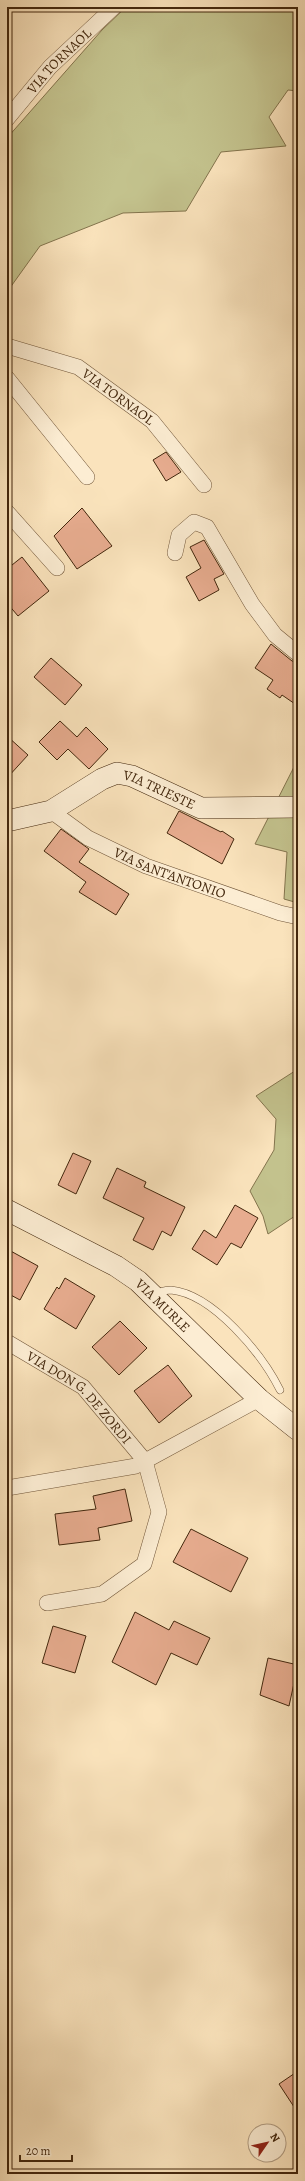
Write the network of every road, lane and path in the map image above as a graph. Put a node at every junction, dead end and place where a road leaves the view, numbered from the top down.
1 (114, 7) edge
2 (7, 119) edge
3 (7, 346) edge
4 (7, 378) edge
5 (86, 477) dead end
6 (204, 485) dead end
7 (7, 512) edge
8 (175, 552) dead end
9 (56, 568) dead end
10 (298, 654) edge
11 (298, 807) edge
12 (51, 811) junction
13 (7, 821) edge
14 (298, 917) edge
15 (7, 1210) edge
16 (152, 1294) junction
17 (7, 1342) edge
18 (280, 1390) dead end
19 (259, 1399) junction
20 (298, 1430) edge
21 (145, 1461) junction
22 (7, 1488) edge
23 (47, 1603) dead end

1 - 2 street, VIA TORNAOL
3 - 6 street, VIA TORNAOL
4 - 5 street
7 - 9 street
8 - 10 street
11 - 12 main road, VIA TRIESTE
12 - 13 main road, VIA TRIESTE
12 - 14 street, VIA SANT'ANTONIO
15 - 16 main road, VIA MURLE
16 - 18 lane
16 - 19 main road, VIA MURLE
17 - 21 street, VIA DON G. DE ZORDI
19 - 20 main road, VIA MURLE
19 - 21 street, VIA DON G. DE ZORDI
21 - 22 street, VIA DON G. DE ZORDI
21 - 23 street, VIA DON G. DE ZORDI

